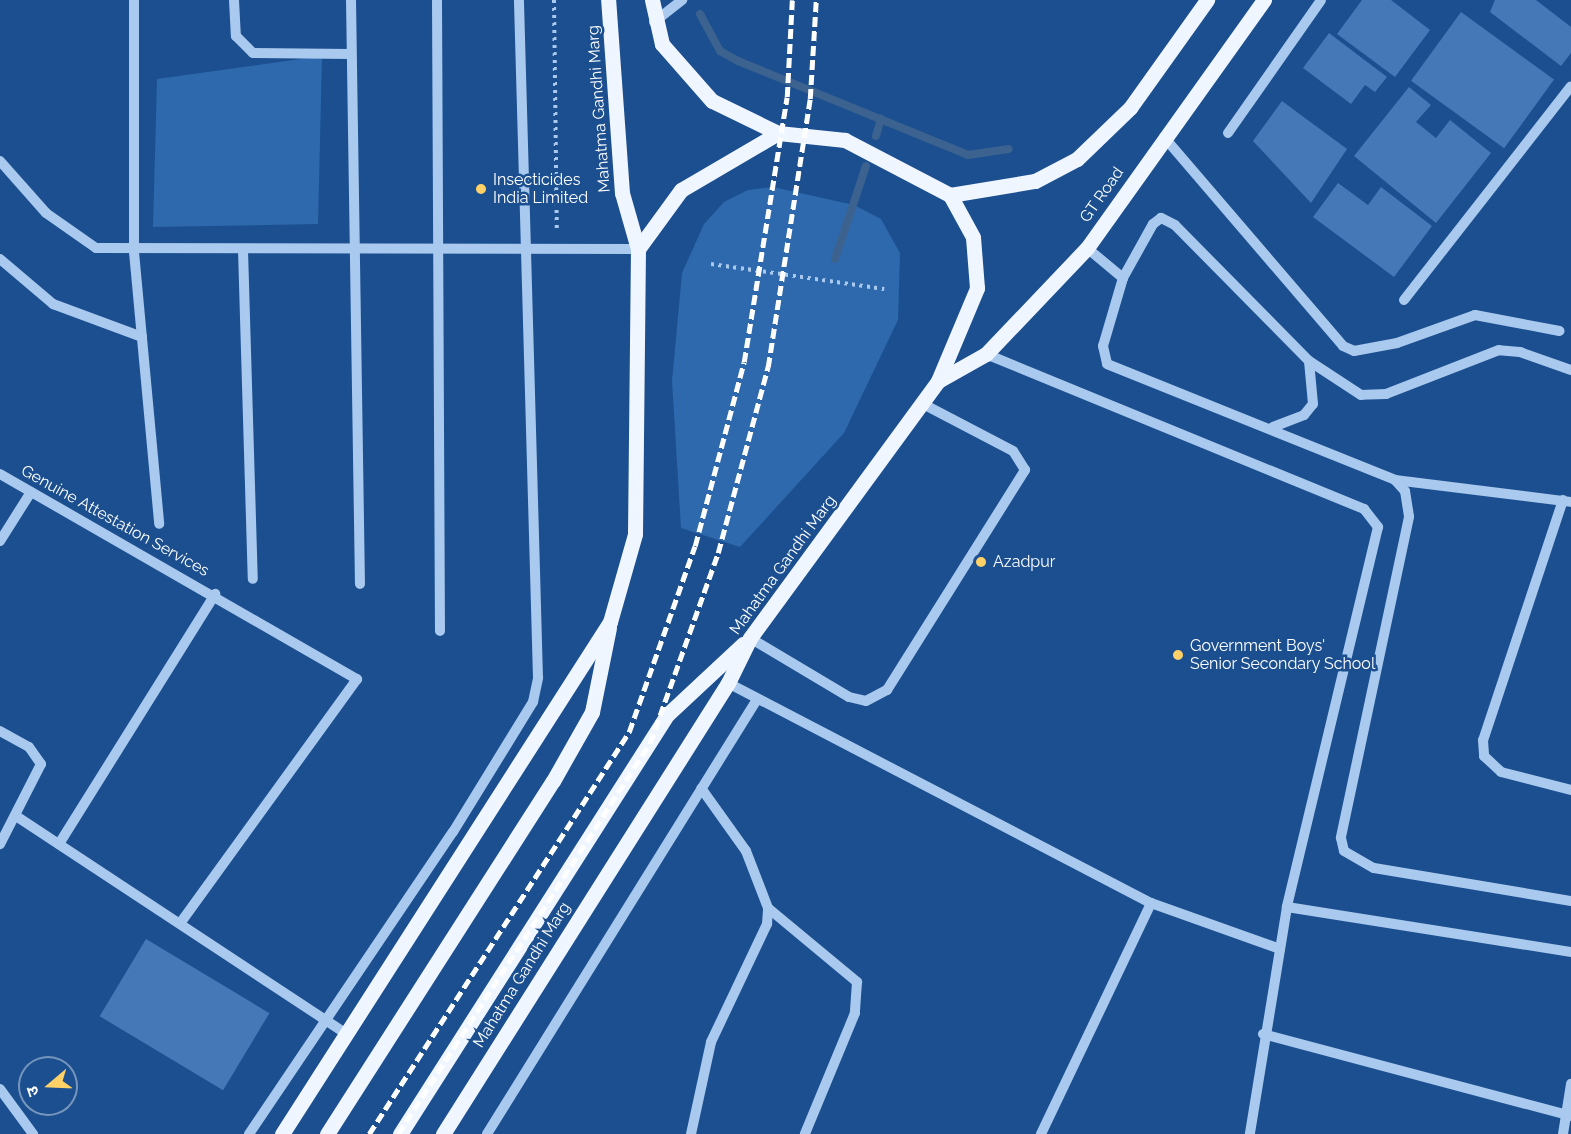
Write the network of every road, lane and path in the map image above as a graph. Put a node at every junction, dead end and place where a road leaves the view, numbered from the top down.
1 (134, 0) edge
2 (234, 0) edge
3 (351, 0) edge
4 (437, 0) edge
5 (519, 0) edge
6 (554, 0) edge
7 (609, 0) edge
8 (652, 0) edge
9 (682, 0) edge
10 (1207, 0) edge
11 (1264, 0) edge
12 (1321, 0) edge
13 (654, 22) junction
14 (351, 54) junction
15 (1571, 86) edge
16 (778, 133) junction
17 (1228, 133) dead end
18 (1164, 137) junction
19 (0, 161) edge
20 (950, 195) junction
21 (526, 245) junction
22 (438, 247) junction
23 (557, 247) junction
24 (1087, 248) junction
25 (355, 249) junction
26 (638, 249) junction
27 (243, 250) junction
28 (134, 252) junction
29 (0, 259) edge
30 (711, 264) dead end
31 (1123, 278) junction
32 (884, 289) dead end
33 (1404, 300) dead end
34 (1560, 331) dead end
35 (142, 337) junction
36 (986, 354) junction
37 (1309, 361) junction
38 (1571, 370) edge
39 (938, 381) junction
40 (923, 404) junction
41 (1273, 428) junction
42 (0, 474) edge
43 (1395, 480) junction
44 (31, 492) junction
45 (1567, 501) edge
46 (159, 524) dead end
47 (0, 541) edge
48 (253, 579) dead end
49 (360, 584) dead end
50 (215, 594) junction
51 (610, 622) junction
52 (440, 631) dead end
53 (750, 638) junction
54 (728, 683) junction
55 (756, 701) junction
56 (0, 731) edge
57 (701, 789) junction
58 (1571, 790) edge
59 (16, 816) junction
60 (0, 844) edge
61 (59, 844) junction
62 (1571, 901) edge
63 (1151, 903) junction
64 (1287, 907) junction
65 (768, 908) junction
66 (181, 922) junction
67 (1280, 949) junction
68 (1571, 952) edge
69 (325, 1022) junction
70 (346, 1034) junction
71 (1263, 1034) junction
72 (1571, 1084) edge
73 (0, 1089) edge
74 (1568, 1115) edge
75 (33, 1134) edge
76 (249, 1134) edge
77 (282, 1134) edge
78 (327, 1134) edge
79 (400, 1134) edge
80 (443, 1134) edge
81 (487, 1134) edge
82 (691, 1134) edge
83 (805, 1134) edge
84 (1041, 1134) edge
85 (1250, 1134) edge
86 (1563, 1134) edge

1 - 28 street
2 - 14 street
3 - 14 street
4 - 22 street
5 - 21 street
6 - 23 path
7 - 26 main road, Mahatma Gandhi Marg
8 - 13 main road
9 - 13 street
10 - 20 main road
11 - 18 main road, GT Road
12 - 17 street
13 - 16 main road
14 - 25 street
15 - 33 street
16 - 20 main road
16 - 26 main road
18 - 24 main road, GT Road
18 - 34 street
19 - 28 street
20 - 39 main road, Mahatma Gandhi Marg
21 - 22 street
21 - 23 street
21 - 69 street
22 - 25 street
22 - 52 street
23 - 26 street
24 - 31 street
24 - 36 main road, GT Road
25 - 27 street
25 - 49 street
26 - 51 main road, Mahatma Gandhi Marg
27 - 28 street
27 - 48 street
28 - 35 street
29 - 35 street
30 - 32 path
31 - 37 street
31 - 41 street
35 - 46 street
36 - 39 main road, GT Road
36 - 64 street
37 - 38 street
37 - 41 street
39 - 40 main road, Mahatma Gandhi Marg
40 - 53 main road, Mahatma Gandhi Marg
40 - 53 street
41 - 43 street
42 - 44 street, Genuine Attestation Services
43 - 45 street
43 - 62 street
44 - 47 street
44 - 50 street, Genuine Attestation Services
45 - 58 street
50 - 61 street
50 - 66 street, Genuine Attestation Services
51 - 70 main road, Mahatma Gandhi Marg
51 - 78 main road
53 - 54 main road, Mahatma Gandhi Marg
53 - 79 main road
54 - 55 street
54 - 80 main road, Mahatma Gandhi Marg
55 - 57 street
55 - 63 street
56 - 59 street
57 - 65 street
57 - 81 street
59 - 60 street
59 - 61 street
61 - 66 street
63 - 67 street
63 - 84 street
64 - 67 street
64 - 68 street
65 - 82 street
65 - 83 street
66 - 69 street
67 - 71 street
69 - 70 street
69 - 76 street
70 - 77 main road, Mahatma Gandhi Marg
71 - 74 street
71 - 85 street
72 - 74 street
73 - 75 street
74 - 86 street

